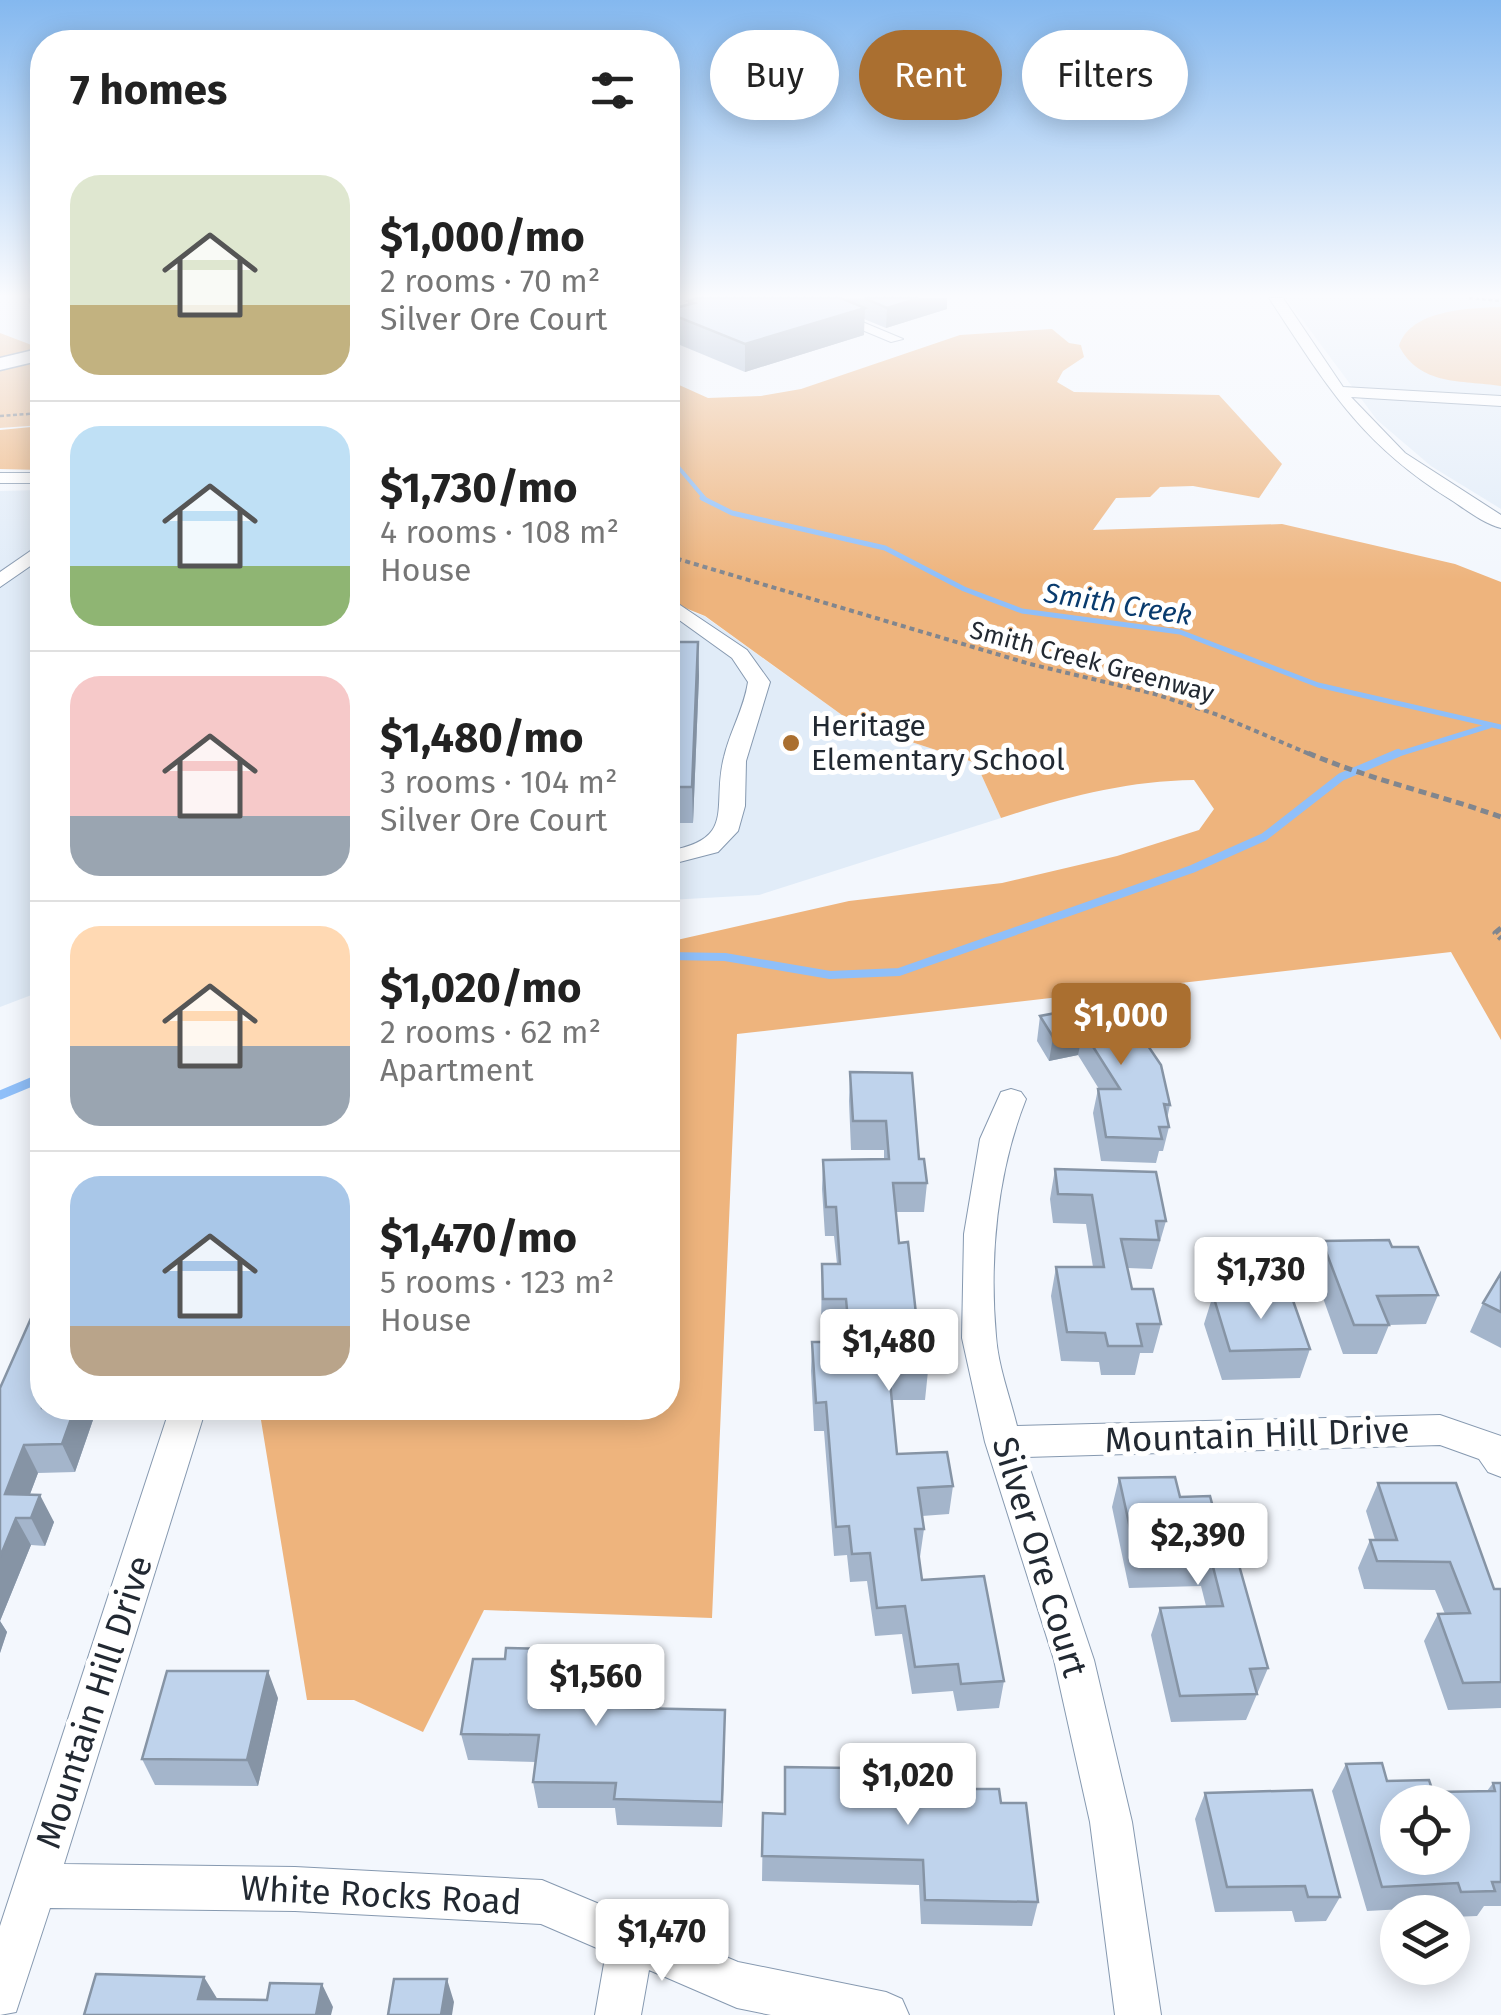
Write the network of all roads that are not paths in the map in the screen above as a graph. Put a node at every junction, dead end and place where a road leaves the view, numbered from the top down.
1 (1341, 392) joint
2 (1499, 403) edge
3 (0, 478) edge
4 (30, 478) edge
5 (1501, 522) edge
6 (30, 557) edge
7 (0, 581) edge
8 (680, 612) edge
9 (684, 645) edge
10 (740, 654) junction
11 (680, 856) edge
12 (1011, 1099) dead end
13 (184, 1420) edge
14 (1002, 1442) junction
15 (1501, 1461) edge
16 (36, 1886) junction
17 (631, 1940) junction
18 (0, 1996) edge
19 (618, 2015) edge
20 (886, 2015) edge
21 (1138, 2015) edge

1 - 2 street
1 - 5 street
3 - 4 street
6 - 7 street
8 - 10 street
9 - 10 street
10 - 11 street
12 - 14 street, Silver Ore Court
13 - 16 street, Mountain Hill Drive
14 - 15 street, Mountain Hill Drive
14 - 21 street, Silver Ore Court
16 - 17 street, White Rocks Road
16 - 18 street, Mountain Hill Drive
17 - 19 street
17 - 20 street, White Rocks Road

